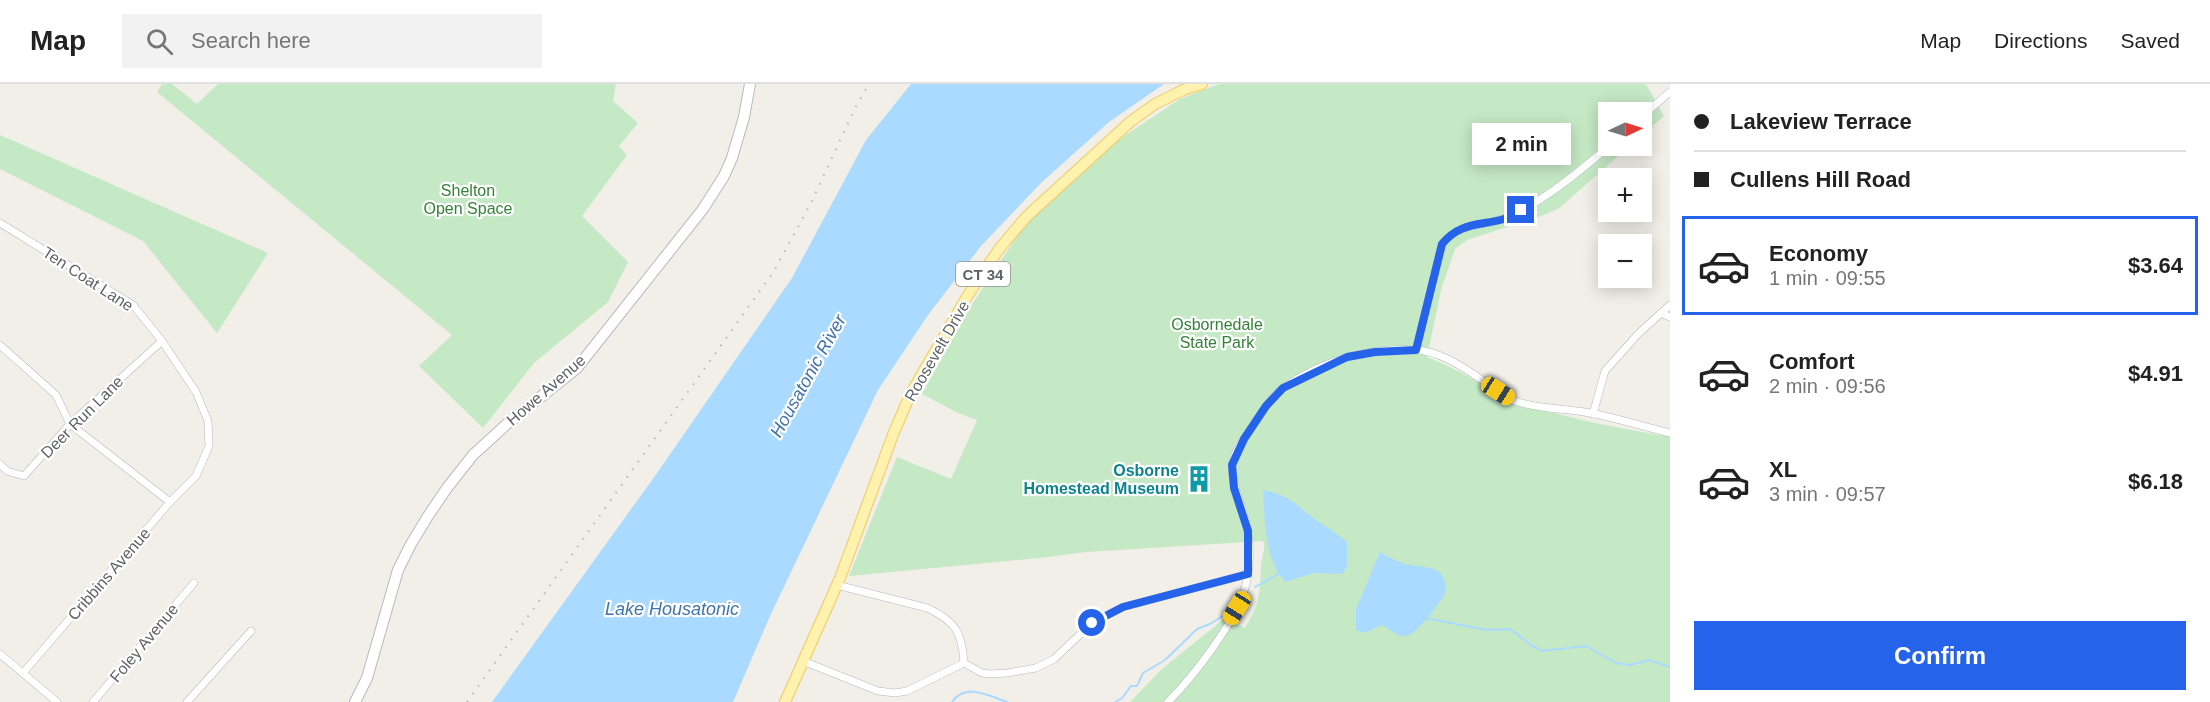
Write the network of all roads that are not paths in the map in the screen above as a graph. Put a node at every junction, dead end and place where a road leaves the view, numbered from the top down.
1 (750, 84) edge
2 (1202, 84) edge
3 (1670, 92) edge
4 (1652, 108) edge
5 (1598, 154) edge
6 (0, 223) edge
7 (1670, 305) edge
8 (1661, 313) junction
9 (1670, 317) edge
10 (162, 341) junction
11 (0, 345) edge
12 (1416, 350) junction
13 (1593, 414) junction
14 (70, 424) junction
15 (1670, 433) edge
16 (0, 464) edge
17 (196, 476) joint
18 (170, 502) junction
19 (1248, 574) junction
20 (194, 583) dead end
21 (837, 585) junction
22 (251, 631) dead end
23 (0, 654) edge
24 (803, 661) junction
25 (964, 663) junction
26 (23, 673) junction
27 (57, 702) edge
28 (93, 702) edge
29 (187, 702) edge
30 (355, 702) edge
31 (785, 702) edge
32 (1167, 702) edge

1 - 30 main road, Howe Avenue
2 - 21 main road, Roosevelt Drive / CT 34
3 - 4 street
5 - 12 street
6 - 10 street, Ten Coat Lane
7 - 8 street
8 - 9 street
8 - 13 street
10 - 14 street, Deer Run Lane
10 - 17 street, Ten Coat Lane
11 - 14 street
12 - 13 street
12 - 19 street
13 - 15 street
14 - 16 street, Deer Run Lane
14 - 18 street
17 - 18 street, Cribbins Avenue
18 - 26 street, Cribbins Avenue
19 - 25 street
19 - 32 street
20 - 28 street, Foley Avenue
21 - 24 main road, Roosevelt Drive / CT 34
21 - 25 street
22 - 29 street
23 - 26 street
24 - 25 street
24 - 31 main road, Roosevelt Drive / CT 34
26 - 27 street

